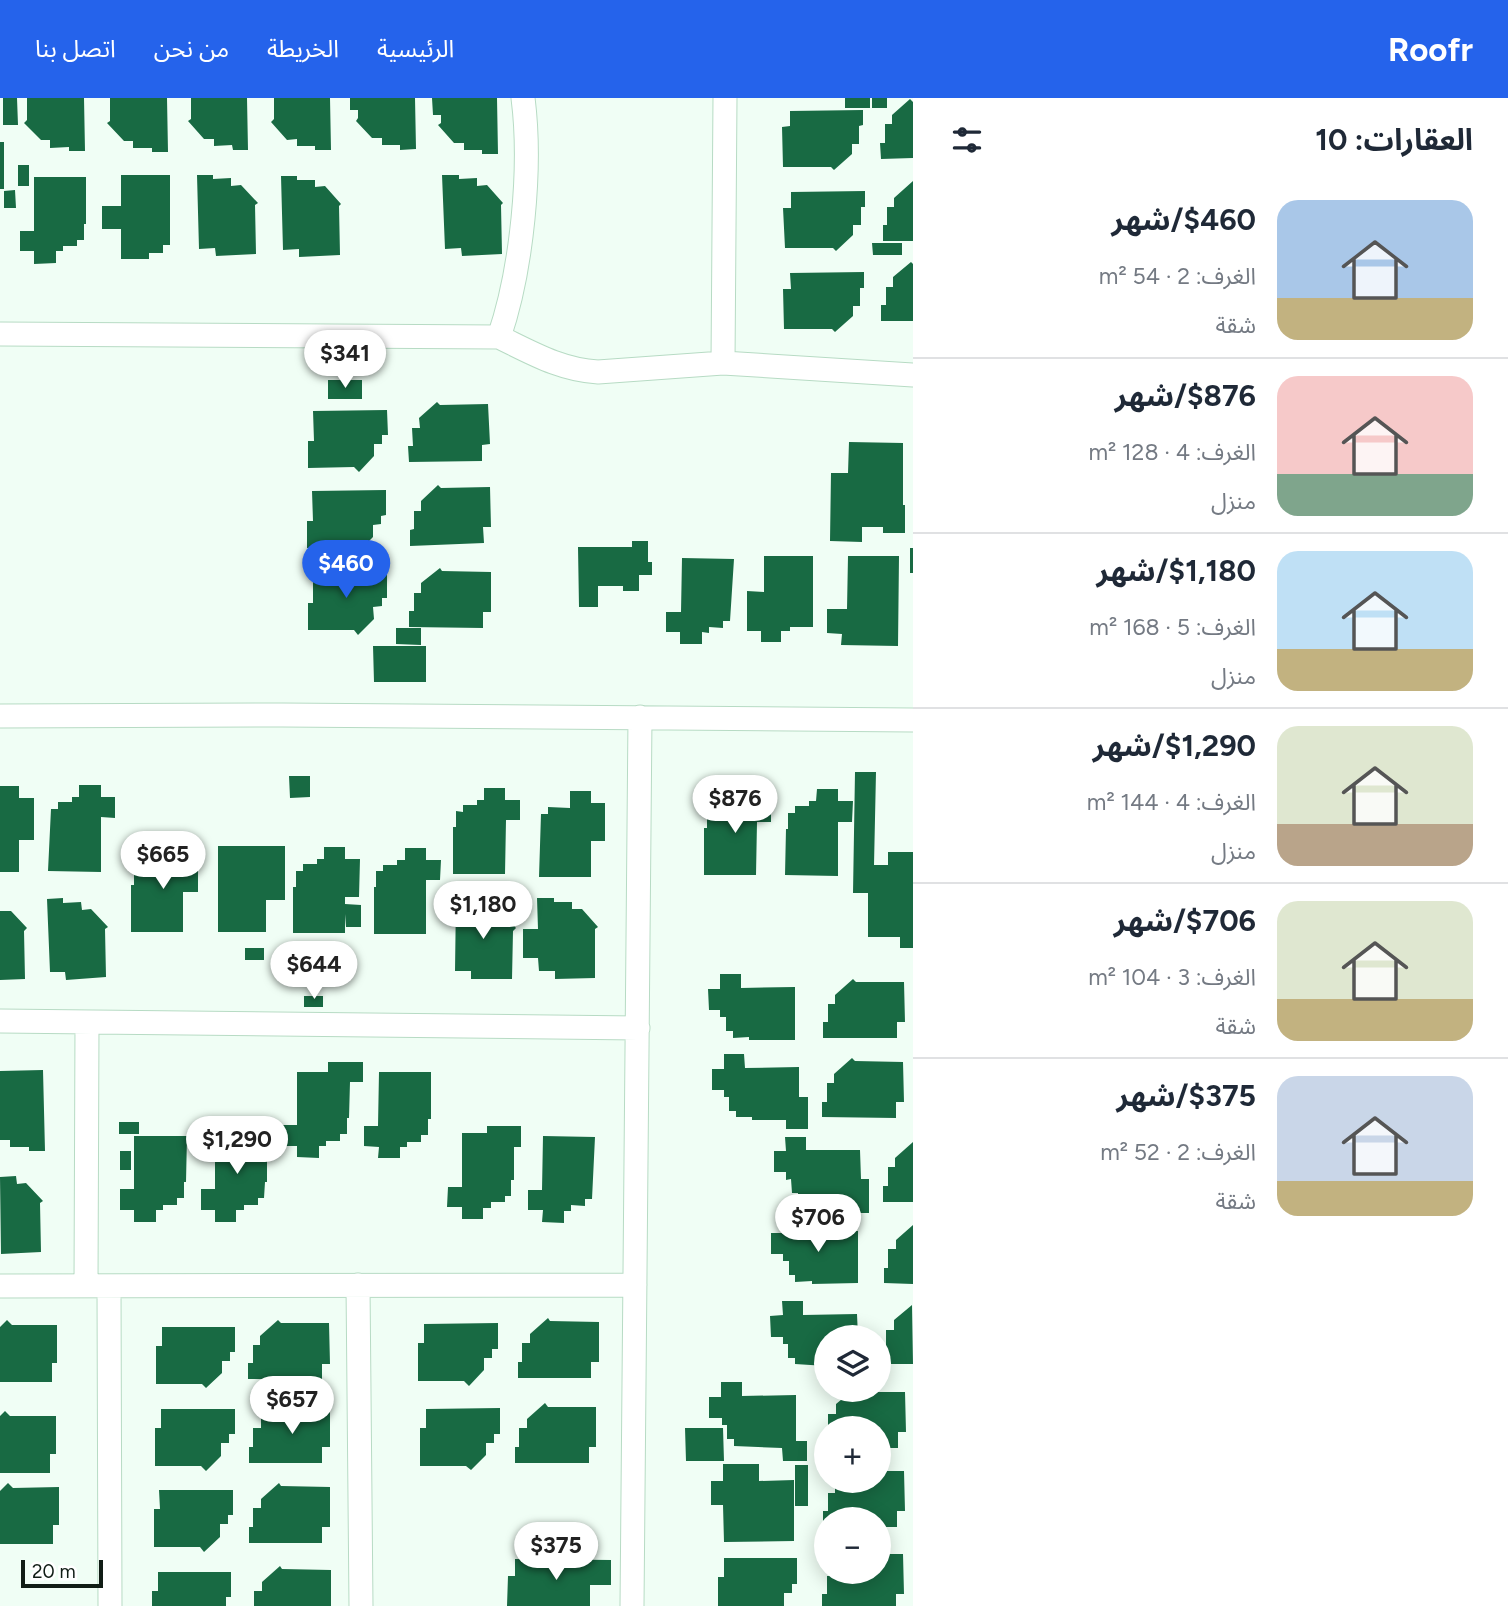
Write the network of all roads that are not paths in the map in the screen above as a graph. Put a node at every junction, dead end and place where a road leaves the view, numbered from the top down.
1 (523, 98) edge
2 (725, 98) edge
3 (0, 334) edge
4 (499, 337) junction
5 (723, 363) junction
6 (913, 375) edge
7 (0, 716) edge
8 (640, 717) junction
9 (913, 720) edge
10 (0, 1021) edge
11 (87, 1023) junction
12 (638, 1028) junction
13 (358, 1285) junction
14 (635, 1285) junction
15 (0, 1286) edge
16 (97, 1286) junction
17 (110, 1606) edge
18 (361, 1606) edge
19 (632, 1606) edge

1 - 4 street
2 - 5 street
3 - 4 street
4 - 5 street
5 - 6 street
7 - 8 street
8 - 9 street
8 - 12 street
10 - 11 street
11 - 12 street
11 - 16 street
12 - 14 street
13 - 14 street
13 - 16 street
13 - 18 street
14 - 19 street
15 - 16 street
16 - 17 street

